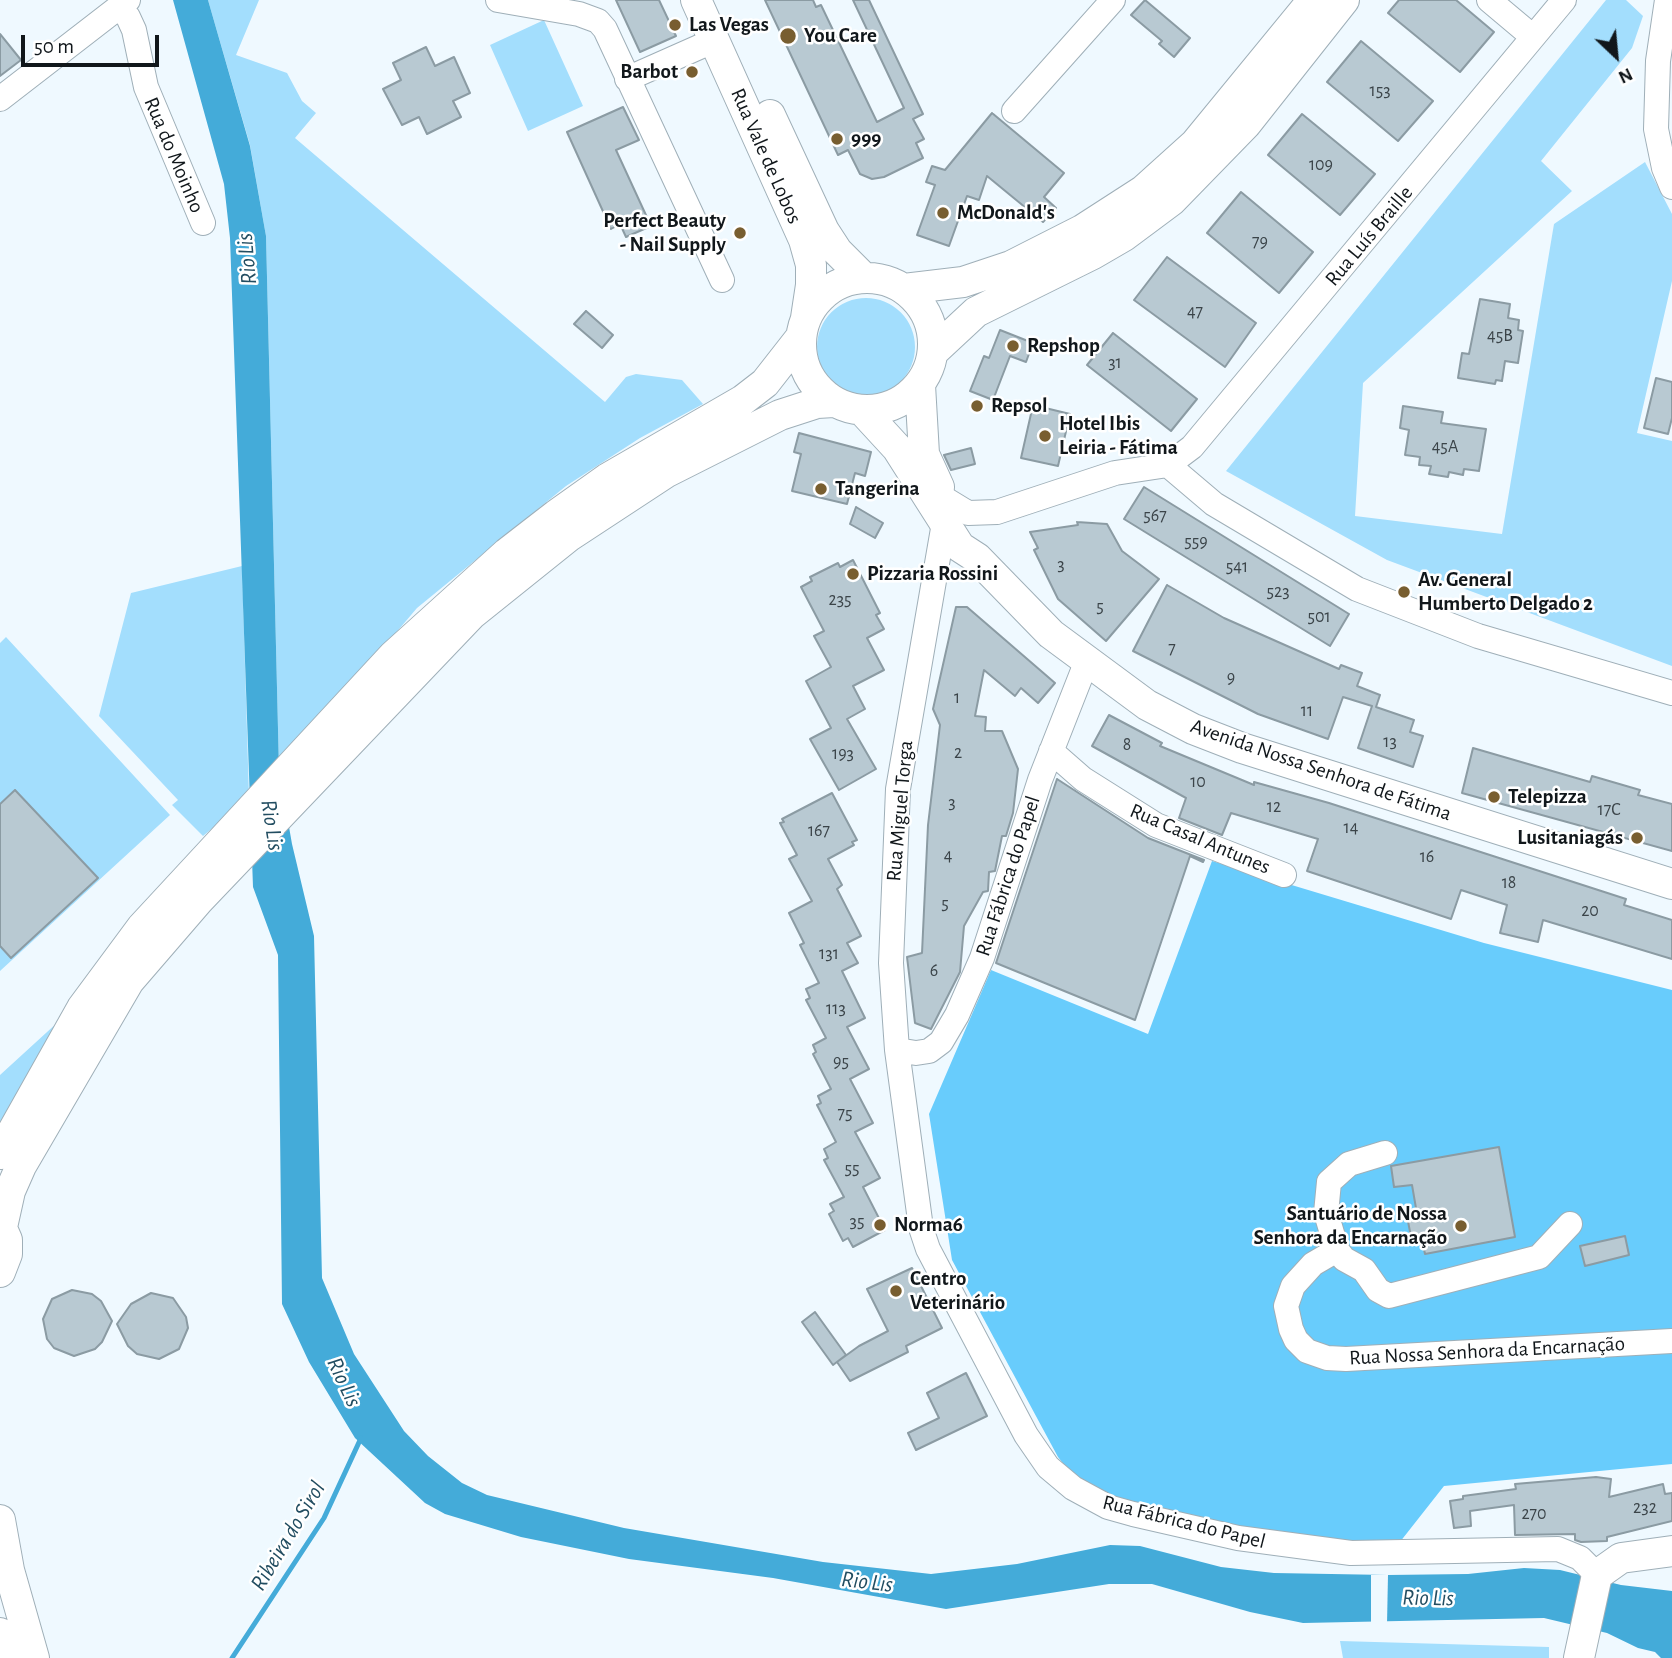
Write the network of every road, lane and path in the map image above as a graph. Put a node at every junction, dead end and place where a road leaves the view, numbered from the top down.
1 (498, 0) edge
2 (696, 0) edge
3 (718, 0) edge
4 (1113, 0) edge
5 (1313, 0) edge
6 (1344, 0) edge
7 (1489, 0) edge
8 (1564, 0) edge
9 (1667, 0) edge
10 (114, 7) edge
11 (1533, 37) junction
12 (715, 40) junction
13 (627, 79) junction
14 (0, 99) edge
15 (1014, 111) dead end
16 (1672, 187) edge
17 (203, 223) dead end
18 (863, 278) junction
19 (722, 280) dead end
20 (904, 289) junction
21 (804, 328) junction
22 (933, 352) junction
23 (920, 385) junction
24 (848, 406) junction
25 (1168, 466) junction
26 (945, 511) junction
27 (1086, 663) junction
28 (1672, 693) edge
29 (339, 734) junction
30 (1051, 751) junction
31 (229, 850) junction
32 (1284, 875) dead end
33 (1672, 884) edge
34 (897, 1050) junction
35 (902, 1101) joint
36 (1385, 1153) dead end
37 (0, 1154) edge
38 (1570, 1224) dead end
39 (1, 1226) edge
40 (1336, 1250) junction
41 (0, 1272) edge
42 (1672, 1341) edge
43 (0, 1520) edge
44 (1672, 1551) edge
45 (1597, 1575) junction
46 (0, 1633) edge
47 (1581, 1649) edge
48 (8, 1658) edge
49 (34, 1658) edge

1 - 13 street
2 - 12 main road, Rua Vale de Lobos
3 - 18 main road, Rua Vale de Lobos
4 - 15 street
5 - 20 main road
6 - 22 main road
7 - 11 street
8 - 11 street, Rua Luís Braille
9 - 16 street
10 - 14 street
10 - 17 street, Rua do Moinho
11 - 25 street, Rua Luís Braille
12 - 13 street
12 - 21 main road, Rua Vale de Lobos
13 - 19 street
18 - 20 main road
18 - 21 main road
20 - 22 main road
21 - 24 main road
21 - 29 main road
22 - 23 main road
23 - 24 main road
23 - 26 main road, Avenida Nossa Senhora de Fátima
24 - 26 main road, Avenida Nossa Senhora de Fátima
24 - 29 main road
25 - 26 street
25 - 28 street
26 - 27 main road, Avenida Nossa Senhora de Fátima
26 - 34 street, Rua Miguel Torga
27 - 30 street, Rua Fábrica do Papel
27 - 33 main road, Avenida Nossa Senhora de Fátima
29 - 31 main road
30 - 32 street, Rua Casal Antunes
30 - 34 street, Rua Fábrica do Papel
31 - 37 main road
31 - 39 main road
34 - 35 street, Rua Miguel Torga
35 - 45 street, Rua Fábrica do Papel
36 - 40 street
38 - 40 street
39 - 41 main road
40 - 42 street, Rua Nossa Senhora da Encarnação
43 - 49 main road
44 - 45 main road
45 - 47 main road
46 - 48 main road

